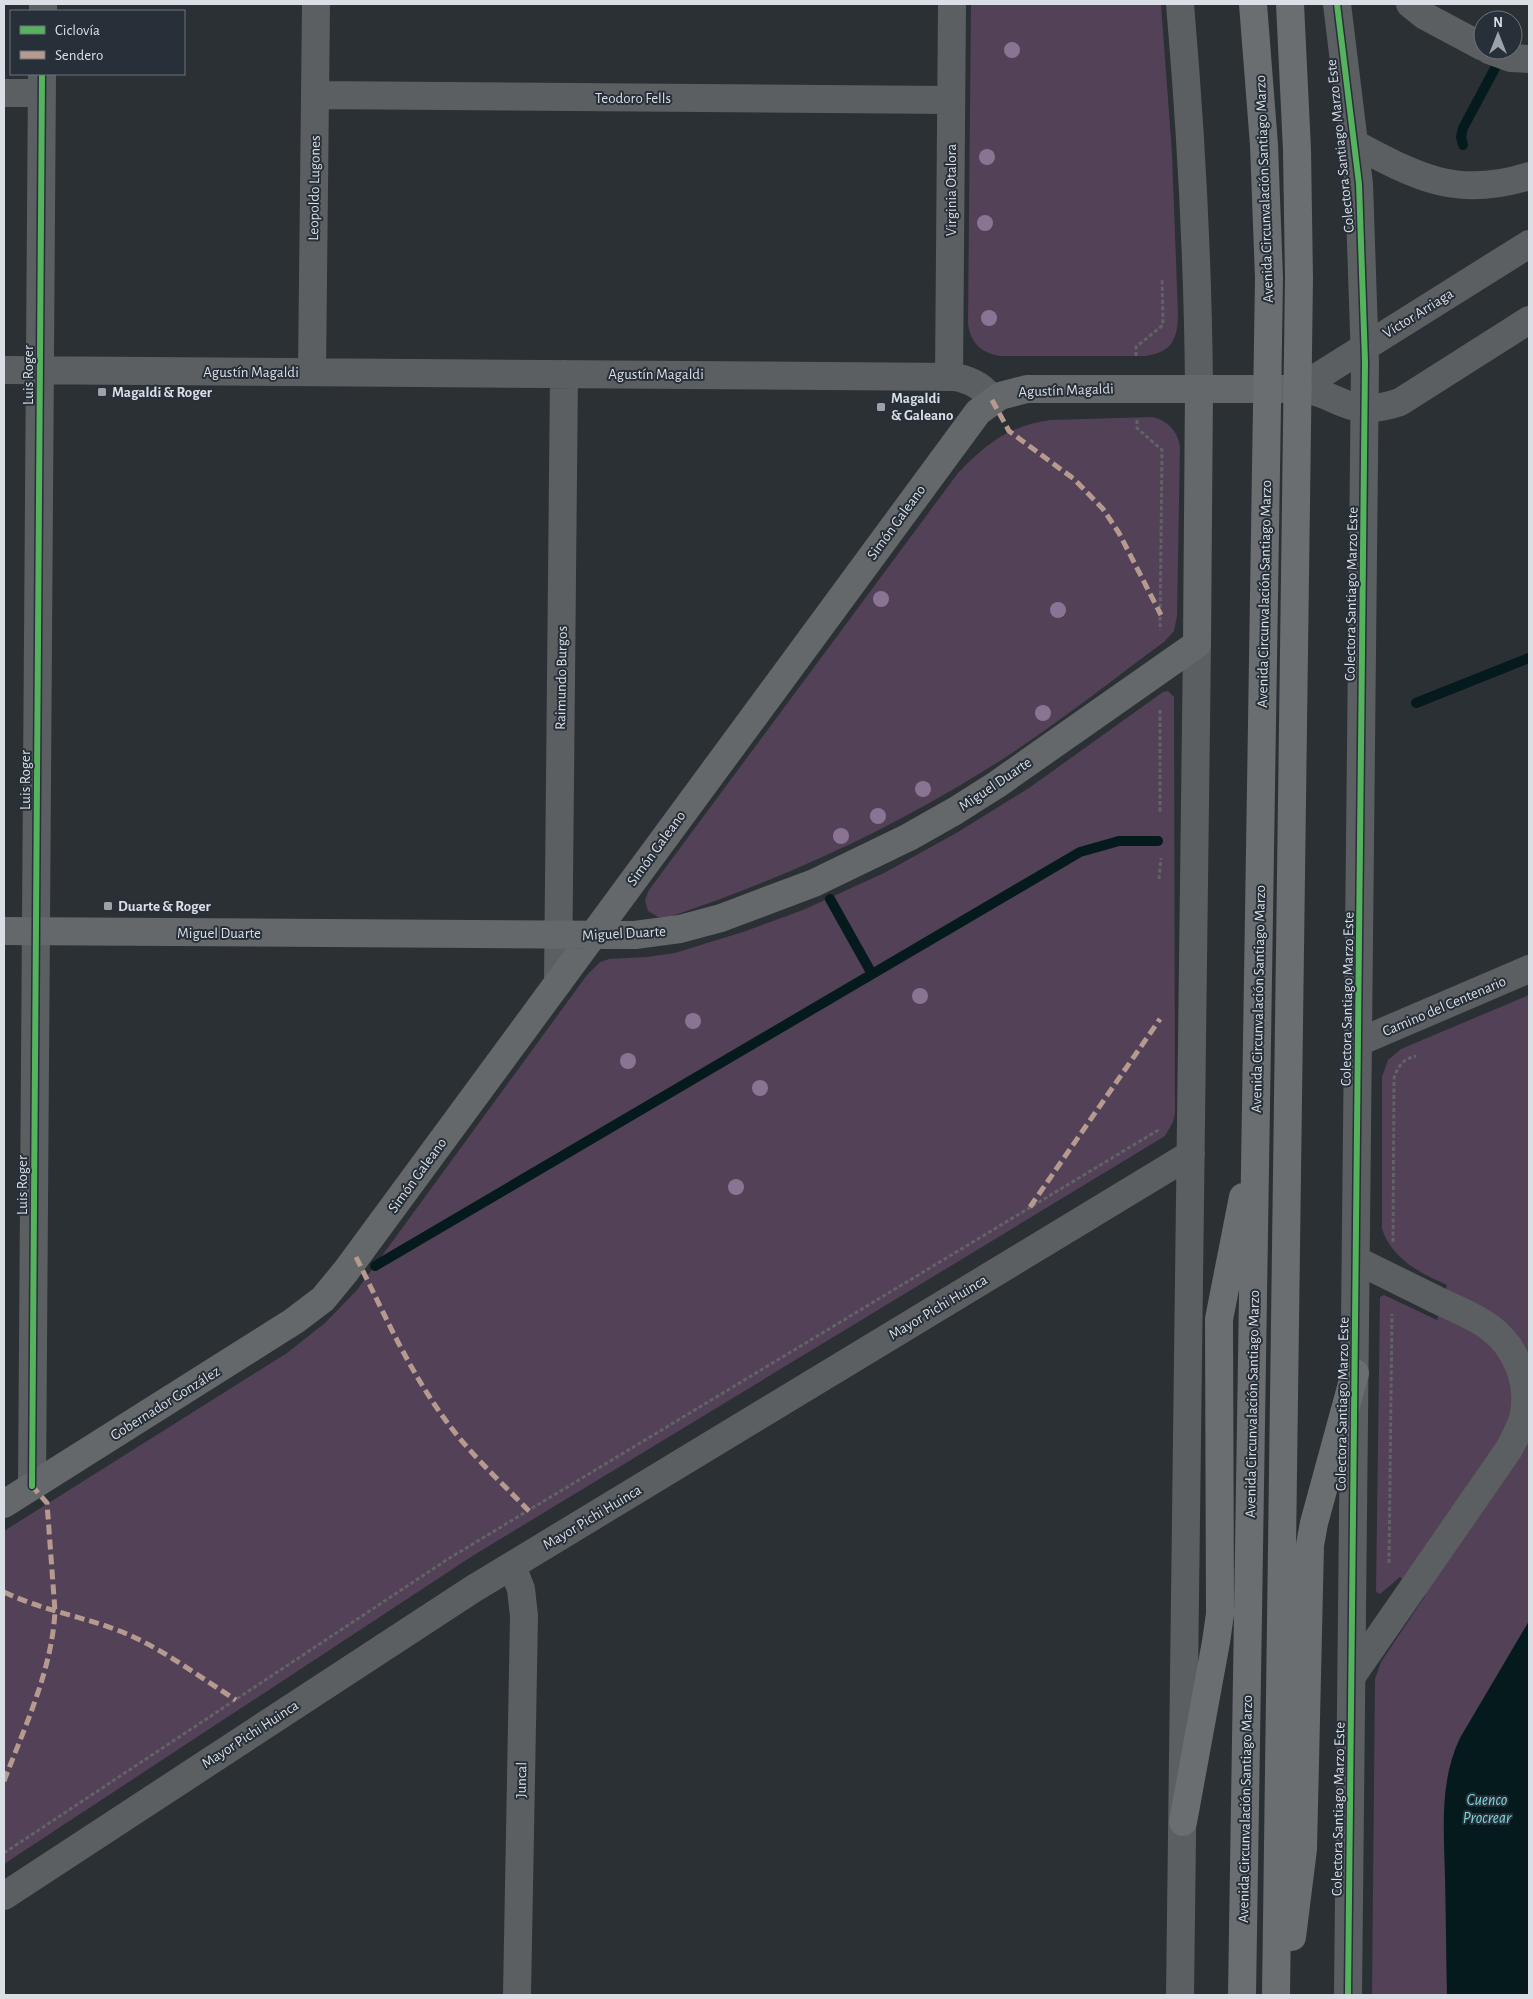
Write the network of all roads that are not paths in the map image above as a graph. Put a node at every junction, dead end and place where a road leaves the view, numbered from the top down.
1 (316, 4) edge
2 (952, 4) edge
3 (1180, 4) edge
4 (1290, 4) edge
5 (1337, 4) edge
6 (1253, 7) edge
7 (1417, 10) edge
8 (1473, 41) edge
9 (42, 84) edge
10 (4, 93) edge
11 (315, 95) junction
12 (951, 100) junction
13 (1355, 144) junction
14 (1529, 176) edge
15 (1529, 244) edge
16 (1529, 320) edge
17 (1365, 347) junction
18 (4, 370) edge
19 (40, 370) junction
20 (312, 372) junction
21 (564, 374) junction
22 (949, 377) junction
23 (1200, 389) junction
24 (1268, 389) junction
25 (1298, 389) junction
26 (992, 400) junction
27 (1365, 408) junction
28 (1197, 644) junction
29 (4, 931) edge
30 (36, 931) junction
31 (558, 935) junction
32 (593, 935) junction
33 (1529, 969) edge
34 (558, 983) junction
35 (1359, 1042) junction
36 (1256, 1132) junction
37 (1191, 1154) junction
38 (1356, 1260) junction
39 (323, 1299) joint
40 (1355, 1373) junction
41 (32, 1486) junction
42 (4, 1504) edge
43 (512, 1566) junction
44 (1352, 1676) junction
45 (1183, 1822) junction
46 (4, 1896) edge
47 (517, 1995) edge
48 (1180, 1995) edge
49 (1242, 1995) edge
50 (1276, 1995) edge
51 (1284, 1995) edge
52 (1348, 1995) edge

1 - 11 street, Leopoldo Lugones
2 - 12 street, Virginia Otalora
3 - 23 street
4 - 25 highway, Avenida Circunvalación Santiago Marzo
5 - 13 street, Colectora Santiago Marzo Este
6 - 24 highway, Avenida Circunvalación Santiago Marzo
7 - 8 street
9 - 10 street
9 - 19 street, Luis Roger
11 - 12 street, Teodoro Fells
11 - 20 street, Leopoldo Lugones
12 - 22 street, Virginia Otalora
13 - 14 street
13 - 17 street, Colectora Santiago Marzo Este
15 - 17 street, Víctor Arriaga
16 - 27 street
17 - 25 street, Víctor Arriaga
17 - 27 street, Colectora Santiago Marzo Este
18 - 19 street, Agustín Magaldi
19 - 20 street, Agustín Magaldi
19 - 30 street, Luis Roger
20 - 21 street, Agustín Magaldi
21 - 22 street, Agustín Magaldi
21 - 31 street, Raimundo Burgos
22 - 26 street, Agustín Magaldi
23 - 24 main road, Agustín Magaldi
23 - 26 main road, Agustín Magaldi
23 - 28 main road
24 - 25 main road, Agustín Magaldi
24 - 36 highway, Avenida Circunvalación Santiago Marzo
25 - 27 street
25 - 50 highway, Avenida Circunvalación Santiago Marzo
26 - 32 main road, Simón Galeano
27 - 35 street, Colectora Santiago Marzo Este
28 - 32 main road, Miguel Duarte
28 - 37 street
29 - 30 main road, Miguel Duarte
30 - 31 main road, Miguel Duarte
30 - 41 street, Luis Roger
31 - 32 main road, Miguel Duarte
31 - 34 street, Raimundo Burgos
32 - 34 main road, Simón Galeano
33 - 35 street, Camino del Centenario
34 - 39 main road, Simón Galeano
35 - 38 street, Colectora Santiago Marzo Este
36 - 45 highway
36 - 49 highway, Avenida Circunvalación Santiago Marzo
37 - 43 street, Mayor Pichi Huinca
37 - 45 street
38 - 40 street, Colectora Santiago Marzo Este
38 - 44 street
39 - 41 main road, Gobernador González
40 - 44 street, Colectora Santiago Marzo Este
40 - 51 highway
41 - 42 main road, Gobernador González
43 - 46 street, Mayor Pichi Huinca
43 - 47 street, Juncal
44 - 52 street, Colectora Santiago Marzo Este
45 - 48 street

